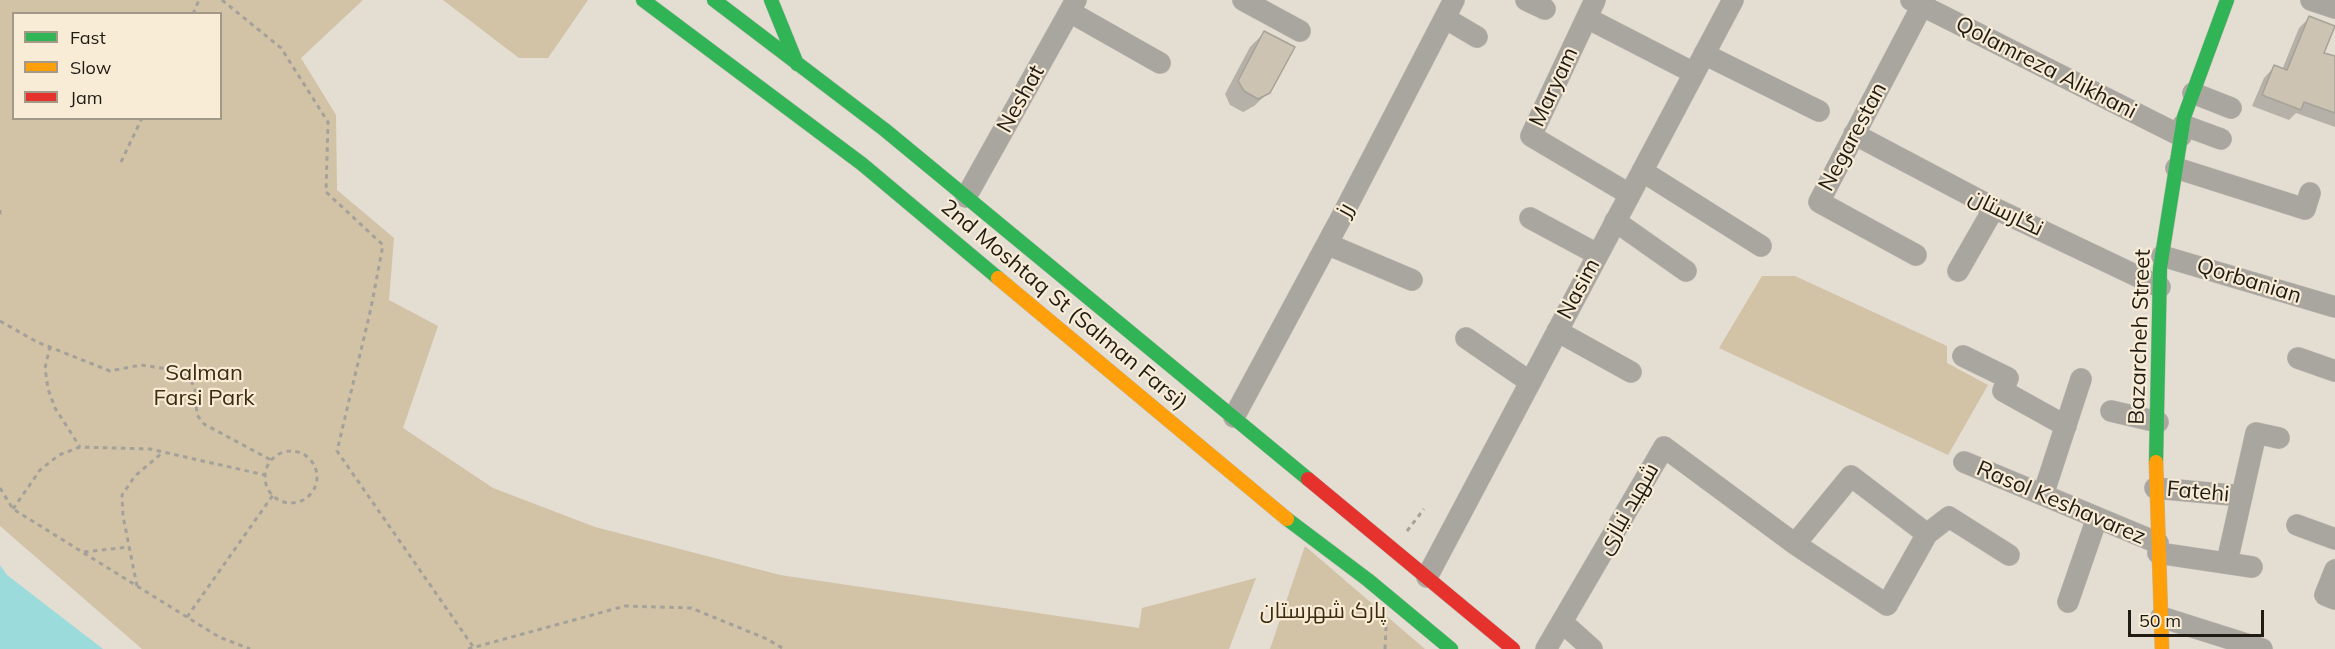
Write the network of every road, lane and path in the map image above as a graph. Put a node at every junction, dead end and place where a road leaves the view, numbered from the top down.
1 (222, 0) edge
2 (643, 0) edge
3 (714, 0) edge
4 (771, 0) edge
5 (1243, 0) edge
6 (1732, 0) edge
7 (2227, 0) edge
8 (2311, 0) edge
9 (1919, 2) edge
10 (1073, 6) edge
11 (2335, 8) edge
12 (1449, 9) edge
13 (1591, 9) edge
14 (1299, 31) dead end
15 (1477, 37) dead end
16 (1704, 54) junction
17 (1160, 63) dead end
18 (797, 64) junction
19 (1694, 73) junction
20 (2193, 93) junction
21 (2231, 108) dead end
22 (1819, 111) dead end
23 (141, 120) edge
24 (2182, 130) junction
25 (1854, 134) junction
26 (2221, 138) dead end
27 (121, 162) dead end
28 (2176, 168) junction
29 (1642, 171) junction
30 (2310, 192) dead end
31 (1629, 194) junction
32 (966, 197) junction
33 (1994, 208) junction
34 (0, 210) edge
35 (0, 215) edge
36 (1530, 218) dead end
37 (1615, 221) junction
38 (1327, 244) junction
39 (1761, 246) dead end
40 (1597, 254) junction
41 (1916, 255) dead end
42 (2162, 256) junction
43 (1686, 271) dead end
44 (1958, 271) dead end
45 (1412, 280) dead end
46 (2160, 287) junction
47 (2335, 307) edge
48 (0, 321) edge
49 (1557, 330) junction
50 (1466, 338) dead end
51 (50, 346) junction
52 (1962, 356) dead end
53 (2298, 358) dead end
54 (2335, 371) edge
55 (1631, 372) dead end
56 (2081, 379) dead end
57 (1530, 382) junction
58 (2111, 411) dead end
59 (1234, 417) junction
60 (2158, 422) junction
61 (2066, 426) junction
62 (2279, 438) dead end
63 (80, 447) junction
64 (163, 452) junction
65 (271, 460) junction
66 (1964, 462) dead end
67 (265, 475) junction
68 (0, 488) edge
69 (2155, 488) junction
70 (273, 495) junction
71 (2043, 495) junction
72 (2241, 496) junction
73 (13, 509) junction
74 (2097, 518) junction
75 (2297, 525) dead end
76 (1927, 534) junction
77 (2335, 539) edge
78 (1795, 544) junction
79 (129, 546) junction
80 (2158, 548) junction
81 (82, 552) junction
82 (2009, 555) dead end
83 (2227, 562) junction
84 (2252, 567) dead end
85 (2335, 570) edge
86 (1427, 578) junction
87 (137, 586) junction
88 (2335, 599) edge
89 (2068, 602) dead end
90 (187, 618) junction
91 (2161, 618) junction
92 (1562, 622) junction
93 (1387, 625) dead end
94 (474, 648) edge
95 (250, 649) edge
96 (468, 649) edge
97 (784, 649) edge
98 (1385, 649) edge
99 (1451, 649) edge
100 (1513, 649) edge
101 (1546, 649) edge
102 (1592, 649) edge
103 (2162, 649) edge
104 (2262, 649) edge

1 - 94 path
2 - 99 main road, 2nd Moshtaq St (Salman Farsi)
3 - 18 main road, 2nd Moshtaq St (Salman Farsi)
4 - 18 main road
5 - 14 street
6 - 16 street, Nasim
7 - 20 main road, Bazarcheh Street
8 - 11 street
9 - 24 street, Qolamreza Alikhani
9 - 25 street, Negarestan
10 - 17 street
10 - 32 street, Neshat
12 - 15 street
12 - 38 street, رز
13 - 19 street
13 - 31 street, Maryam
16 - 19 street, Nasim
16 - 22 street
18 - 32 main road, 2nd Moshtaq St (Salman Farsi)
19 - 29 street, Nasim
20 - 21 street
20 - 24 main road, Bazarcheh Street
23 - 27 path
24 - 26 street, Qolamreza Alikhani
24 - 28 main road, Bazarcheh Street
25 - 33 street, نگارستان
25 - 41 street, Negarestan
28 - 30 street
28 - 42 main road, Bazarcheh Street
29 - 31 street, Nasim
29 - 39 street
31 - 37 street, Nasim
32 - 59 main road, 2nd Moshtaq St (Salman Farsi)
33 - 44 street
33 - 46 street, نگارستان
34 - 35 path
36 - 40 street
37 - 40 street, Nasim
37 - 43 street
38 - 45 street
38 - 59 street, رز
40 - 49 street, Nasim
42 - 46 main road, Bazarcheh Street
42 - 47 street, Qorbanian
46 - 60 main road, Bazarcheh Street
48 - 51 path
49 - 55 street
49 - 57 street, Nasim
50 - 57 street
51 - 63 path
51 - 65 path
52 - 61 street
53 - 54 street
56 - 61 street
57 - 86 street, Nasim
58 - 60 street
59 - 86 main road, 2nd Moshtaq St (Salman Farsi)
60 - 69 main road, Bazarcheh Street
61 - 71 street
62 - 72 street
63 - 64 path
63 - 73 path
64 - 67 path
64 - 79 path
65 - 67 path
65 - 70 path
66 - 71 street, Rasol Keshavarez
67 - 70 path
68 - 73 path
69 - 72 street, Fatehi
69 - 80 main road, Bazarcheh Street
70 - 90 path
71 - 74 street, Rasol Keshavarez
72 - 83 street
73 - 81 path
74 - 80 street, Rasol Keshavarez
74 - 89 street
75 - 77 street
76 - 78 street
76 - 78 street, شهید نیازی
76 - 82 street
78 - 92 street, شهید نیازی
79 - 81 path
79 - 87 path
80 - 83 street, Rasol Keshavarez
80 - 91 main road, Bazarcheh Street
81 - 87 path
83 - 84 street, Rasol Keshavarez
85 - 88 street
86 - 100 main road, 2nd Moshtaq St (Salman Farsi)
87 - 90 path
90 - 95 path
91 - 103 main road, Bazarcheh Street
91 - 104 street
92 - 101 street, شهید نیازی
92 - 102 street
93 - 98 path
94 - 96 path
94 - 97 path

